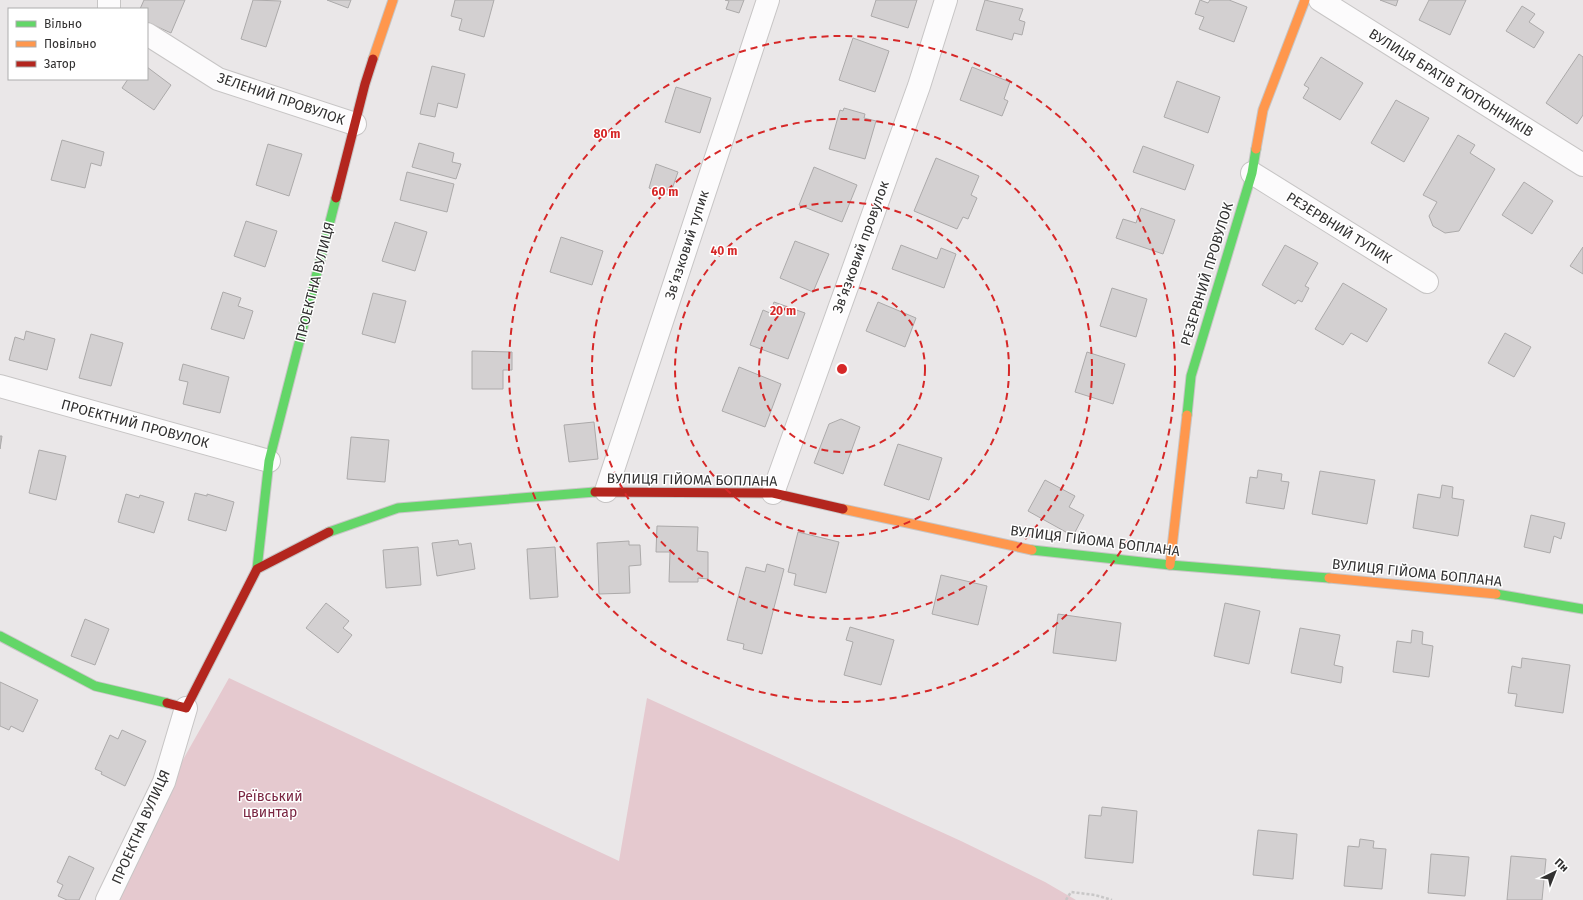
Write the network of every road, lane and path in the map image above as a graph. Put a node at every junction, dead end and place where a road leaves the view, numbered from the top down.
1 (393, 0) edge
2 (768, 0) edge
3 (946, 0) edge
4 (1305, 0) edge
5 (1320, 0) edge
6 (148, 35) edge
7 (355, 124) junction
8 (1583, 165) edge
9 (1252, 173) junction
10 (1427, 282) dead end
11 (0, 386) edge
12 (269, 461) junction
13 (606, 491) junction
14 (774, 493) junction
15 (1170, 565) junction
16 (257, 569) junction
17 (1583, 609) edge
18 (0, 636) edge
19 (186, 708) junction
20 (107, 900) edge
21 (1066, 900) edge
22 (1112, 900) edge

1 - 7 street, ПРОЕКТНА ВУЛИЦЯ
2 - 13 street, Звʼязковий тупик
3 - 14 street, Звʼязковий провулок
4 - 9 street, РЕЗЕРВНИЙ ПРОВУЛОК
5 - 8 street, ВУЛИЦЯ БРАТІВ ТЮТЮННИКІВ
6 - 7 street, ЗЕЛЕНИЙ ПРОВУЛОК
7 - 12 street, ПРОЕКТНА ВУЛИЦЯ
9 - 10 street, РЕЗЕРВНИЙ ТУПИК
9 - 15 street, РЕЗЕРВНИЙ ПРОВУЛОК
11 - 12 street, ПРОЕКТНИЙ ПРОВУЛОК
12 - 16 street, ПРОЕКТНА ВУЛИЦЯ
13 - 14 street, ВУЛИЦЯ ГІЙОМА БОПЛАНА
13 - 16 street, ВУЛИЦЯ ГІЙОМА БОПЛАНА
14 - 15 street, ВУЛИЦЯ ГІЙОМА БОПЛАНА
15 - 17 street, ВУЛИЦЯ ГІЙОМА БОПЛАНА
16 - 19 street
18 - 19 street
19 - 20 street, ПРОЕКТНА ВУЛИЦЯ
21 - 22 path

